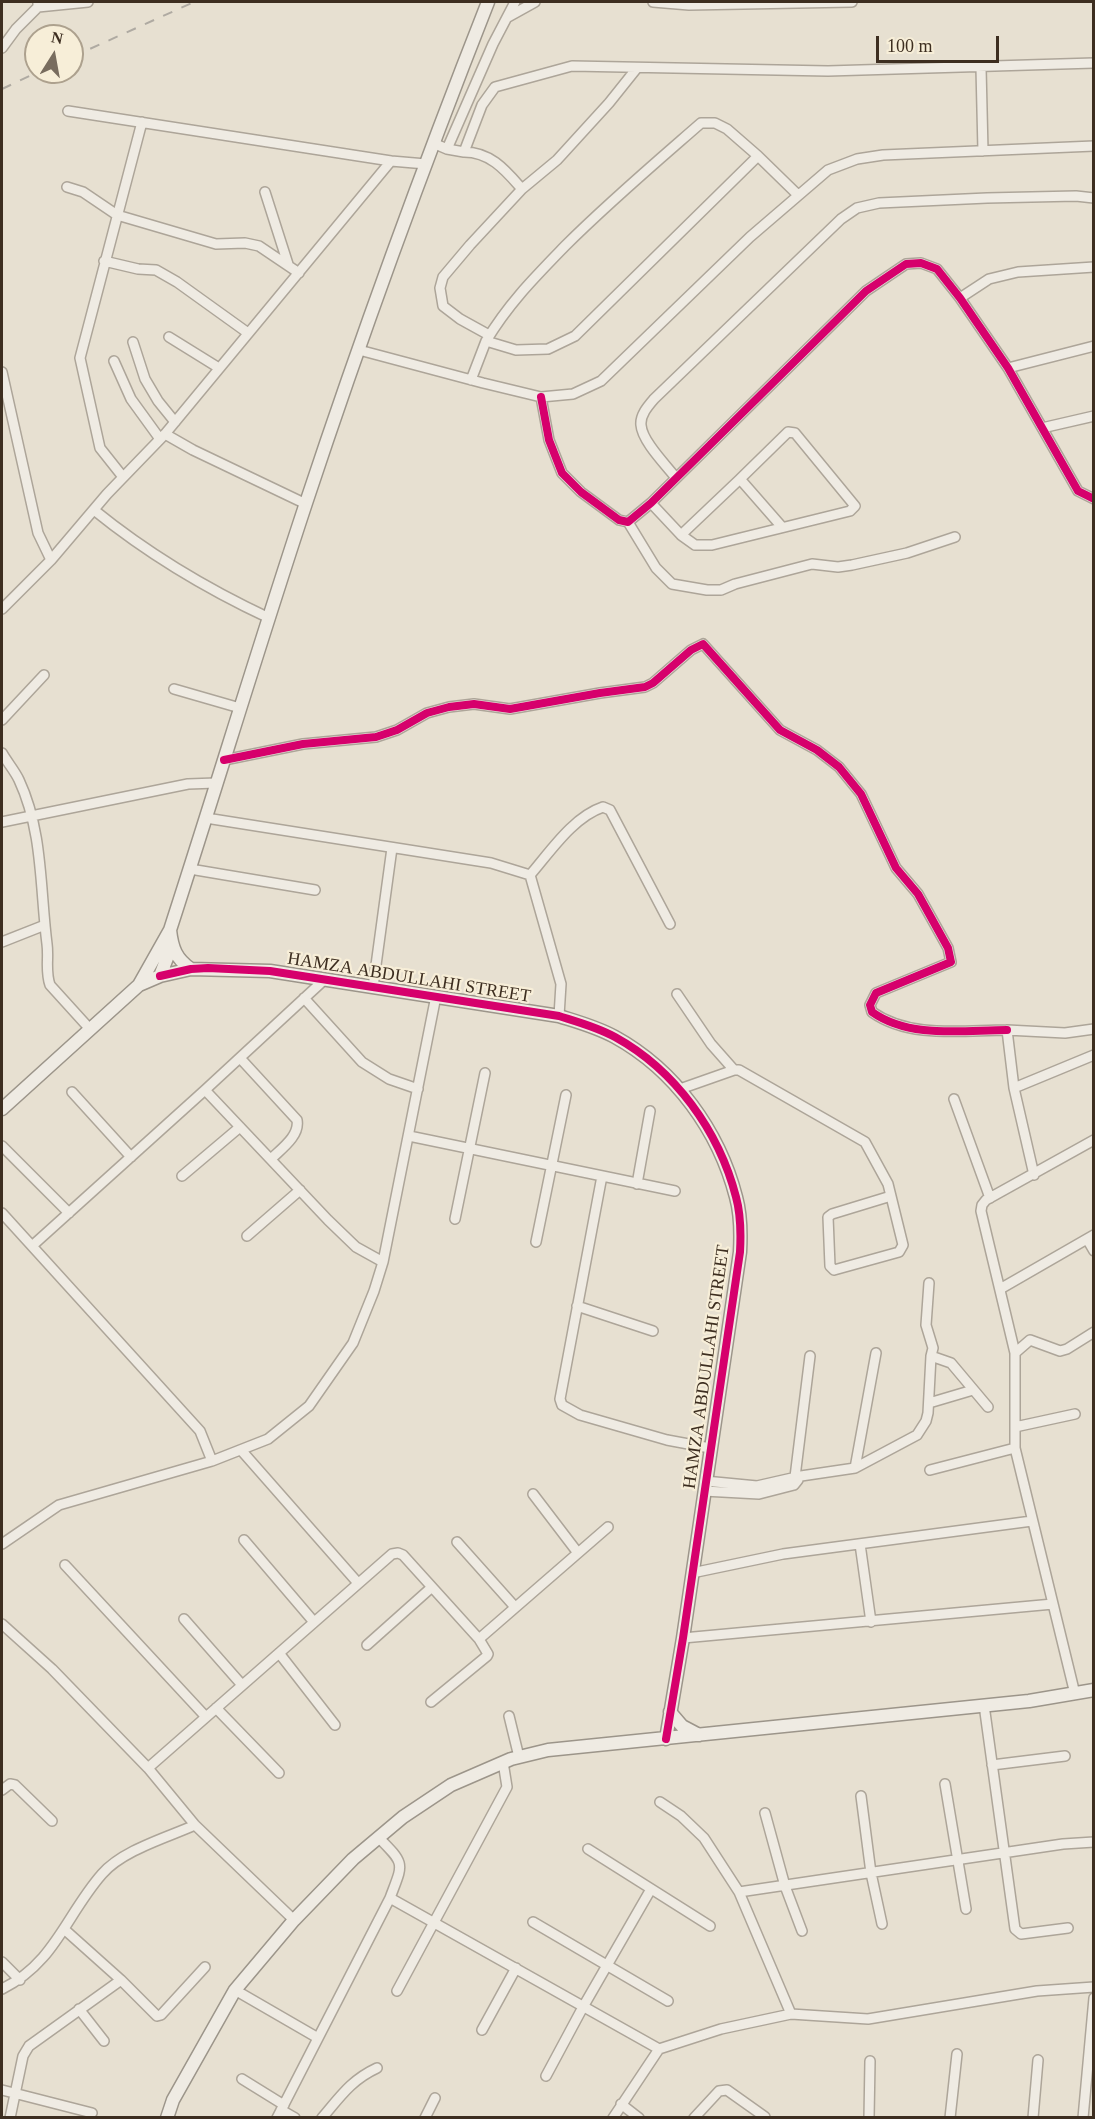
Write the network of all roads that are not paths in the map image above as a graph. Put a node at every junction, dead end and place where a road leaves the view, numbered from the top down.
1 (88, 2) edge
2 (488, 2) edge
3 (515, 2) edge
4 (535, 2) edge
5 (653, 2) edge
6 (780, 2) edge
7 (799, 2) edge
8 (852, 2) edge
9 (38, 4) edge
10 (506, 18) junction
11 (2, 48) edge
12 (1094, 63) edge
13 (637, 68) junction
14 (981, 68) junction
15 (68, 111) dead end
16 (142, 123) junction
17 (434, 143) junction
18 (1094, 146) edge
19 (447, 149) junction
20 (983, 151) junction
21 (464, 152) junction
22 (758, 156) junction
23 (391, 161) junction
24 (426, 164) junction
25 (67, 187) dead end
26 (522, 189) junction
27 (265, 192) dead end
28 (798, 195) junction
29 (1094, 198) edge
30 (117, 215) junction
31 (104, 261) junction
32 (288, 264) junction
33 (1094, 267) edge
34 (299, 273) junction
35 (960, 298) junction
36 (249, 333) junction
37 (170, 337) dead end
38 (487, 338) junction
39 (134, 342) dead end
40 (1094, 346) edge
41 (358, 350) junction
42 (114, 362) dead end
43 (219, 368) junction
44 (1008, 368) junction
45 (2, 372) edge
46 (471, 380) junction
47 (541, 397) junction
48 (1094, 416) edge
49 (175, 422) junction
50 (1042, 428) junction
51 (162, 436) junction
52 (123, 477) junction
53 (676, 478) junction
54 (740, 479) junction
55 (1094, 499) edge
56 (651, 503) junction
57 (306, 504) junction
58 (94, 510) junction
59 (628, 522) junction
60 (782, 527) junction
61 (681, 535) junction
62 (955, 537) dead end
63 (51, 560) junction
64 (2, 609) edge
65 (269, 618) junction
66 (44, 675) dead end
67 (174, 689) dead end
68 (240, 708) junction
69 (2, 720) edge
70 (2, 753) edge
71 (224, 760) junction
72 (216, 783) junction
73 (33, 817) junction
74 (206, 818) junction
75 (2, 822) edge
76 (392, 848) junction
77 (190, 869) junction
78 (530, 875) junction
79 (315, 890) dead end
80 (670, 924) dead end
81 (45, 925) junction
82 (170, 930) junction
83 (2, 942) edge
84 (172, 945) junction
85 (154, 961) junction
86 (191, 969) junction
87 (160, 976) junction
88 (324, 980) junction
89 (139, 985) junction
90 (373, 987) junction
91 (677, 994) dead end
92 (436, 996) junction
93 (304, 998) junction
94 (559, 1016) junction
95 (89, 1028) junction
96 (1094, 1029) edge
97 (1007, 1030) junction
98 (1094, 1055) edge
99 (240, 1058) junction
100 (734, 1070) junction
101 (485, 1073) dead end
102 (1014, 1088) junction
103 (418, 1089) junction
104 (680, 1089) junction
105 (205, 1090) junction
106 (72, 1092) dead end
107 (566, 1095) dead end
108 (954, 1099) dead end
109 (2, 1109) edge
110 (650, 1111) dead end
111 (240, 1127) junction
112 (409, 1136) junction
113 (1094, 1140) edge
114 (2, 1146) edge
115 (470, 1149) junction
116 (131, 1157) junction
117 (270, 1160) junction
118 (553, 1166) junction
119 (1034, 1175) junction
120 (182, 1176) dead end
121 (602, 1176) junction
122 (638, 1184) junction
123 (300, 1190) junction
124 (675, 1191) dead end
125 (891, 1196) junction
126 (990, 1198) junction
127 (69, 1213) junction
128 (2, 1214) edge
129 (455, 1219) dead end
130 (247, 1236) dead end
131 (1090, 1237) edge
132 (536, 1242) dead end
133 (32, 1246) junction
134 (1094, 1251) edge
135 (383, 1262) junction
136 (929, 1283) dead end
137 (1000, 1289) junction
138 (577, 1306) junction
139 (654, 1331) dead end
140 (1094, 1332) edge
141 (876, 1353) dead end
142 (1015, 1353) junction
143 (810, 1356) dead end
144 (931, 1356) junction
145 (973, 1390) junction
146 (929, 1403) junction
147 (988, 1407) dead end
148 (1075, 1414) dead end
149 (1015, 1427) junction
150 (710, 1448) junction
151 (1015, 1448) junction
152 (241, 1450) junction
153 (212, 1461) junction
154 (855, 1468) junction
155 (930, 1470) dead end
156 (797, 1480) junction
157 (705, 1486) junction
158 (533, 1494) dead end
159 (1032, 1521) junction
160 (608, 1527) dead end
161 (244, 1540) dead end
162 (457, 1542) dead end
163 (2, 1544) edge
164 (860, 1544) junction
165 (578, 1553) junction
166 (65, 1565) dead end
167 (692, 1573) junction
168 (358, 1583) junction
169 (432, 1587) junction
170 (1053, 1604) junction
171 (516, 1607) junction
172 (184, 1619) dead end
173 (314, 1622) junction
174 (871, 1622) junction
175 (2, 1624) edge
176 (683, 1638) junction
177 (479, 1639) junction
178 (367, 1645) dead end
179 (279, 1653) junction
180 (242, 1685) junction
181 (1094, 1690) edge
182 (1075, 1694) junction
183 (431, 1702) dead end
184 (984, 1705) junction
185 (216, 1708) junction
186 (670, 1712) junction
187 (509, 1716) dead end
188 (206, 1717) junction
189 (335, 1725) dead end
190 (700, 1736) junction
191 (666, 1739) junction
192 (1065, 1756) dead end
193 (519, 1757) junction
194 (503, 1762) junction
195 (993, 1765) junction
196 (148, 1768) junction
197 (279, 1773) dead end
198 (945, 1784) dead end
199 (2, 1790) edge
200 (861, 1796) dead end
201 (660, 1802) dead end
202 (765, 1813) dead end
203 (52, 1821) dead end
204 (195, 1825) junction
205 (379, 1838) junction
206 (1094, 1842) edge
207 (588, 1849) dead end
208 (1005, 1853) junction
209 (958, 1860) junction
210 (871, 1873) junction
211 (785, 1886) junction
212 (651, 1889) junction
213 (739, 1892) junction
214 (390, 1898) junction
215 (966, 1909) dead end
216 (294, 1920) junction
217 (434, 1922) junction
218 (533, 1922) dead end
219 (882, 1924) dead end
220 (710, 1926) dead end
221 (1068, 1928) dead end
222 (64, 1929) junction
223 (802, 1931) dead end
224 (2, 1962) edge
225 (607, 1966) junction
226 (205, 1967) dead end
227 (516, 1968) junction
228 (20, 1980) junction
229 (121, 1980) junction
230 (1094, 1987) edge
231 (2, 1989) edge
232 (235, 1990) junction
233 (397, 1991) dead end
234 (1094, 1998) edge
235 (668, 2001) dead end
236 (583, 2007) junction
237 (80, 2009) junction
238 (791, 2014) junction
239 (482, 2030) dead end
240 (318, 2038) junction
241 (104, 2041) dead end
242 (659, 2049) junction
243 (1091, 2051) edge
244 (957, 2054) dead end
245 (1038, 2060) dead end
246 (870, 2061) dead end
247 (377, 2068) dead end
248 (546, 2076) dead end
249 (242, 2079) dead end
250 (2, 2090) edge
251 (15, 2093) junction
252 (435, 2098) dead end
253 (621, 2104) junction
254 (281, 2111) edge
255 (92, 2113) dead end
256 (765, 2117) edge
257 (10, 2118) edge
258 (167, 2118) edge
259 (295, 2118) edge
260 (322, 2118) edge
261 (425, 2118) edge
262 (613, 2118) edge
263 (639, 2118) edge
264 (694, 2118) edge
265 (869, 2118) edge
266 (950, 2118) edge
267 (1033, 2118) edge
268 (1083, 2118) edge

1 - 9 street
2 - 17 main road
3 - 10 street
4 - 10 street
5 - 6 street
6 - 7 street
7 - 8 street
9 - 11 street
10 - 19 street
12 - 14 street
13 - 14 street
13 - 21 street
13 - 26 street
14 - 20 street
15 - 16 street
16 - 23 street
16 - 30 street
17 - 19 street
17 - 24 main road
18 - 20 street
19 - 21 street
20 - 28 street
21 - 26 street
22 - 28 street
22 - 38 street
22 - 38 street
23 - 24 street
23 - 34 street
24 - 41 main road
25 - 30 street
26 - 38 street
27 - 32 street
28 - 47 street
29 - 53 street
30 - 31 street
30 - 32 street
31 - 36 street
31 - 52 street
32 - 34 street
33 - 35 street
34 - 36 street
35 - 44 street
35 - 53 street
36 - 43 street
37 - 43 street
38 - 46 street
39 - 49 street
40 - 44 street
41 - 46 street
41 - 57 main road
42 - 51 street
43 - 49 street
44 - 50 street
45 - 63 street
46 - 47 street
47 - 59 street
48 - 50 street
49 - 51 street
50 - 55 street
51 - 52 street
51 - 57 street
52 - 58 street
53 - 56 street
54 - 60 street
54 - 60 street
54 - 61 street
56 - 59 street
56 - 61 street
57 - 65 main road
58 - 63 street
58 - 65 street
59 - 62 street
60 - 61 street
63 - 64 street
65 - 68 main road
66 - 69 street
67 - 68 street
68 - 71 main road
70 - 73 street
71 - 72 main road
71 - 97 street
72 - 73 street
72 - 74 main road
73 - 75 street
73 - 81 street
74 - 76 street
74 - 77 main road
76 - 78 street
76 - 90 street
77 - 79 street
77 - 82 main road
78 - 80 street
78 - 94 street
81 - 83 street
81 - 95 street
82 - 84 main road
82 - 85 main road
84 - 86 main road
84 - 87 main road
85 - 87 main road
85 - 89 main road
86 - 87 main road, HAMZA ABDULLAHI STREET
86 - 88 main road, HAMZA ABDULLAHI STREET
87 - 89 main road, HAMZA ABDULLAHI STREET
88 - 90 main road, HAMZA ABDULLAHI STREET
88 - 93 street
89 - 95 main road
90 - 92 main road, HAMZA ABDULLAHI STREET
91 - 100 street
92 - 94 main road, HAMZA ABDULLAHI STREET
92 - 103 street
93 - 99 street
93 - 103 street
94 - 104 main road, HAMZA ABDULLAHI STREET
95 - 109 main road
96 - 97 street
97 - 102 street
98 - 102 street
99 - 105 street
99 - 117 street
100 - 104 street
100 - 125 street
101 - 115 street
102 - 119 street
103 - 112 street
104 - 150 main road, HAMZA ABDULLAHI STREET
105 - 111 street
105 - 116 street
106 - 116 street
107 - 118 street
108 - 126 street
110 - 122 street
111 - 117 street
111 - 120 street
112 - 115 street
112 - 135 street
113 - 119 street
114 - 127 street
115 - 118 street
115 - 129 street
116 - 127 street
117 - 123 street
118 - 121 street
118 - 132 street
119 - 126 street
121 - 122 street
121 - 138 street
122 - 124 street
123 - 130 street
123 - 135 street
125 - 125 street
126 - 137 street
127 - 133 street
128 - 133 street
131 - 134 street
131 - 137 street
133 - 153 street
135 - 152 street
136 - 144 street
137 - 142 street
138 - 139 street
138 - 150 street
140 - 142 street
141 - 154 street
142 - 149 street
143 - 156 street
144 - 145 street
144 - 146 street
145 - 146 street
145 - 147 street
146 - 154 street
148 - 149 street
149 - 151 street
150 - 157 main road, HAMZA ABDULLAHI STREET
151 - 155 street
151 - 159 street
152 - 153 street
152 - 168 street
153 - 163 street
154 - 156 street
156 - 157 street
157 - 167 main road, HAMZA ABDULLAHI STREET
158 - 165 street
159 - 164 street
159 - 170 street
160 - 165 street
161 - 173 street
162 - 171 street
164 - 167 street
164 - 174 street
165 - 171 street
166 - 188 street
167 - 176 main road, HAMZA ABDULLAHI STREET
168 - 169 street
168 - 173 street
169 - 177 street
169 - 178 street
170 - 174 street
170 - 182 street
171 - 177 street
172 - 180 street
173 - 179 street
174 - 176 street
175 - 196 street
176 - 186 main road, HAMZA ABDULLAHI STREET
177 - 183 street
179 - 180 street
179 - 189 street
180 - 185 street
181 - 182 main road
182 - 184 main road
184 - 190 main road
184 - 195 street
185 - 188 street
185 - 197 street
186 - 190 main road
186 - 191 main road, HAMZA ABDULLAHI STREET
187 - 193 street
188 - 196 street
190 - 191 main road
191 - 193 main road
192 - 195 street
193 - 194 main road
194 - 205 main road
194 - 217 street
195 - 208 street
196 - 204 street
198 - 209 street
199 - 203 street
200 - 210 street
201 - 213 street
202 - 211 street
204 - 216 street
204 - 222 street
205 - 214 street
205 - 216 main road
206 - 208 street
207 - 212 street
208 - 209 street
208 - 221 street
209 - 210 street
209 - 215 street
210 - 211 street
210 - 219 street
211 - 213 street
211 - 223 street
212 - 220 street
212 - 225 street
213 - 238 street
214 - 217 street
214 - 240 street
216 - 232 main road
217 - 227 street
217 - 233 street
218 - 225 street
222 - 228 street
222 - 229 street
224 - 228 street
225 - 235 street
225 - 236 street
226 - 229 street
227 - 236 street
227 - 239 street
228 - 231 street
229 - 237 street
230 - 238 street
232 - 240 street
232 - 258 main road
234 - 243 street
236 - 242 street
236 - 248 street
237 - 241 street
237 - 251 street
238 - 242 street
240 - 254 street
242 - 253 street
243 - 268 street
244 - 266 street
245 - 267 street
246 - 265 street
247 - 260 street
249 - 254 street
250 - 251 street
251 - 255 street
251 - 257 street
252 - 261 street
253 - 262 street
253 - 263 street
254 - 259 street
256 - 264 street

